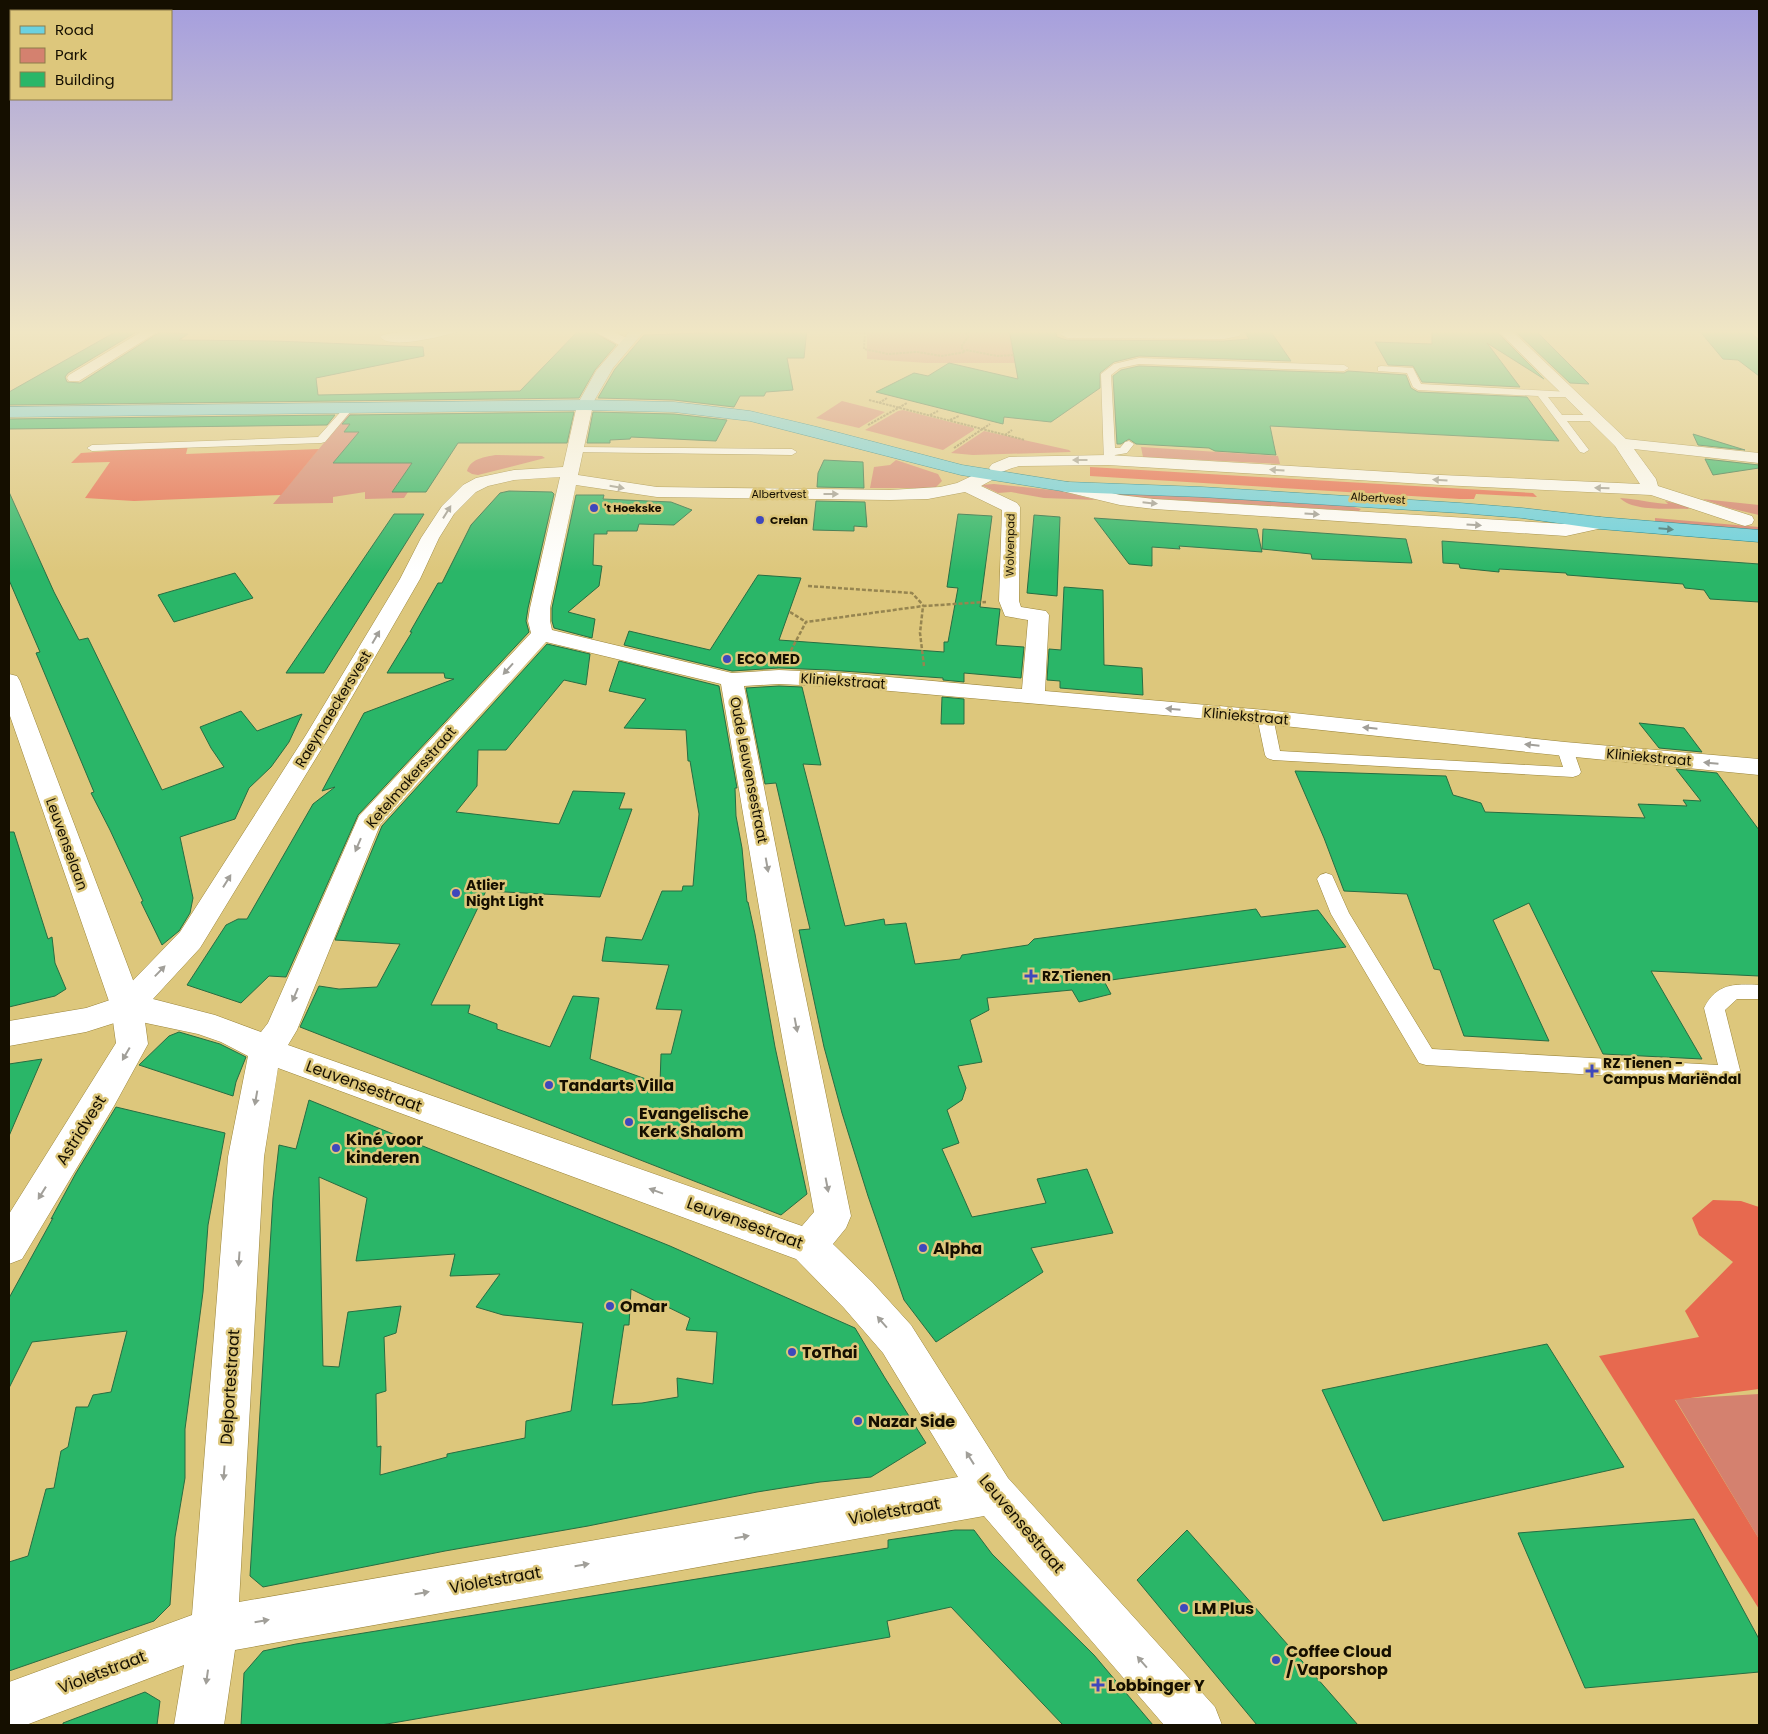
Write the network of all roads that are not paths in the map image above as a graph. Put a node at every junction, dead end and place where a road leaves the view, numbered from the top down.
1 (185, 410) edge
2 (346, 410) edge
3 (584, 410) edge
4 (699, 410) edge
5 (1107, 410) edge
6 (1553, 410) edge
7 (1586, 410) edge
8 (9, 412) edge
9 (750, 416) junction
10 (1559, 418) junction
11 (1595, 418) junction
12 (1620, 443) junction
13 (1129, 444) dead end
14 (92, 448) dead end
15 (1584, 450) dead end
16 (792, 452) dead end
17 (1109, 456) junction
18 (1759, 458) edge
19 (571, 467) junction
20 (992, 472) junction
21 (967, 486) junction
22 (1068, 486) joint
23 (1651, 490) junction
24 (1752, 521) edge
25 (1600, 523) joint
26 (1759, 536) edge
27 (542, 634) junction
28 (732, 680) junction
29 (9, 681) edge
30 (1033, 696) junction
31 (1265, 717) junction
32 (1565, 749) junction
33 (1759, 767) edge
34 (1326, 879) dead end
35 (1759, 992) edge
36 (127, 1007) junction
37 (9, 1033) edge
38 (265, 1050) junction
39 (809, 1246) junction
40 (9, 1247) edge
41 (993, 1493) junction
42 (214, 1630) junction
43 (9, 1707) edge
44 (200, 1725) edge
45 (1197, 1725) edge

1 - 8 main road
2 - 14 lane
3 - 19 street
4 - 9 main road
5 - 17 lane
6 - 10 lane
7 - 11 street
9 - 20 main road, Albertvest
9 - 20 main road, Albertvest
10 - 11 lane
10 - 15 lane
11 - 12 street
12 - 18 street
12 - 23 street
13 - 17 lane
16 - 19 lane
17 -> 20 street, Albertvest
23 -> 17 street, Albertvest
19 -> 21 street, Albertvest
19 - 27 street
36 -> 19 street, Raeymaeckersvest
20 - 21 street, Albertvest
20 - 22 main road, Albertvest
20 - 24 main road, Albertvest
21 - 30 street, Wolvenpad
22 -> 25 street, Albertvest
23 - 24 street, Albertvest
25 -> 26 main road, Albertvest
27 - 28 street, Oude Leuvensestraat
27 -> 38 street, Ketelmakersstraat
28 - 30 street, Kliniekstraat
28 -> 39 street, Oude Leuvensestraat
29 - 36 street, Leuvenselaan
31 -> 30 street, Kliniekstraat
32 -> 31 street, Kliniekstraat
31 - 32 lane
33 -> 32 street, Kliniekstraat
34 - 35 lane
36 - 37 street
36 - 38 street, Leuvensestraat
36 -> 40 street, Astridvest
39 -> 38 street, Leuvensestraat
38 -> 42 street, Delportestraat
41 -> 39 street, Leuvensestraat
42 -> 41 street, Violetstraat
45 -> 41 street, Leuvensestraat
42 - 43 street, Violetstraat
42 -> 44 street, Delportestraat

